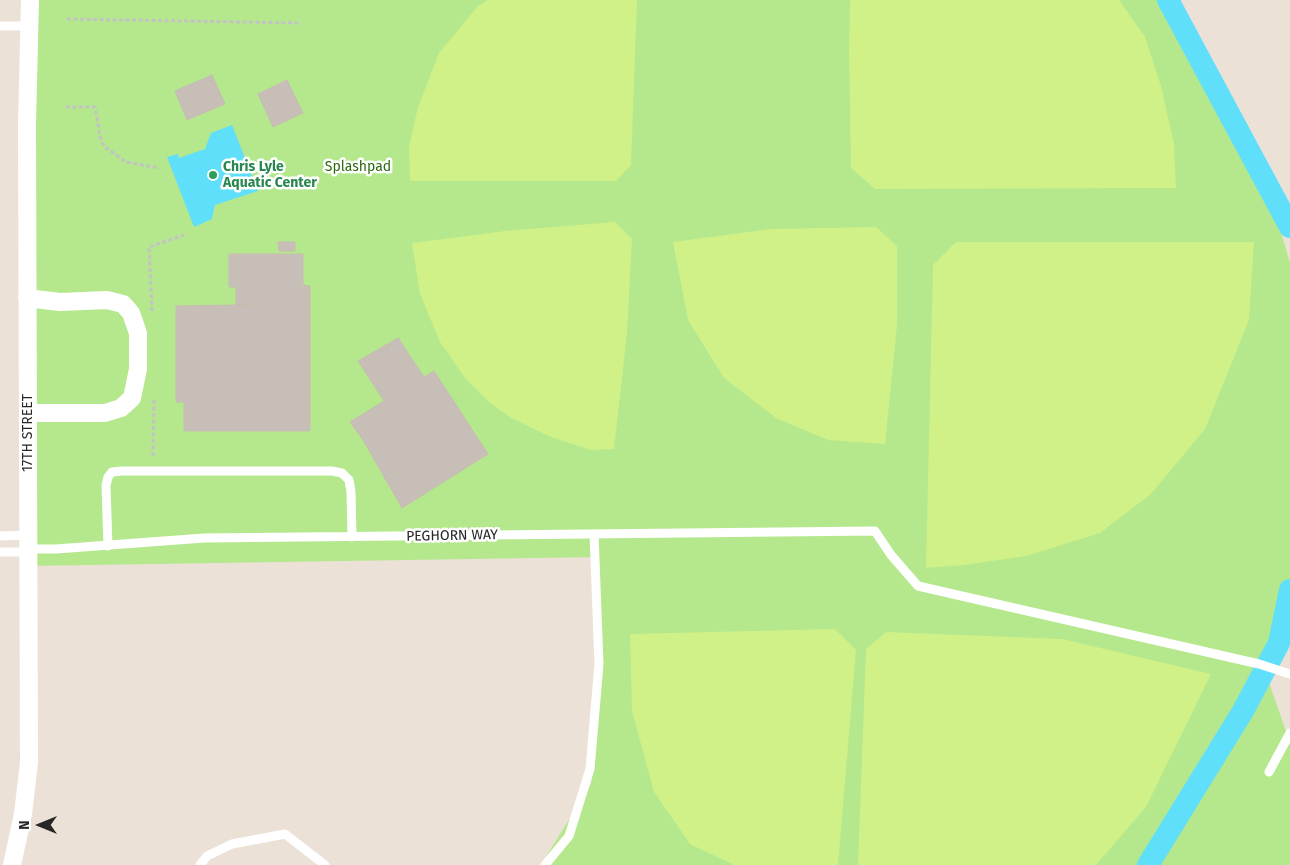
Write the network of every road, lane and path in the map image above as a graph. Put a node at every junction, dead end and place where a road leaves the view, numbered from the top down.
1 (30, 0) edge
2 (67, 19) dead end
3 (300, 23) dead end
4 (0, 26) edge
5 (29, 26) junction
6 (66, 107) dead end
7 (159, 168) dead end
8 (27, 298) junction
9 (28, 413) junction
10 (594, 534) junction
11 (0, 536) edge
12 (352, 537) junction
13 (28, 546) junction
14 (108, 546) junction
15 (0, 552) edge
16 (1288, 674) edge
17 (1290, 734) edge
18 (1269, 772) dead end
19 (13, 865) edge
20 (200, 865) edge
21 (325, 865) edge
22 (545, 865) edge

1 - 5 street, 17TH STREET
2 - 3 path
4 - 5 lane
5 - 8 street, 17TH STREET
6 - 7 path
8 - 9 street, 17TH STREET
8 - 9 street
9 - 13 street, 17TH STREET
10 - 12 lane, PEGHORN WAY
10 - 16 lane, PEGHORN WAY
10 - 22 lane
11 - 13 lane
12 - 14 lane, PEGHORN WAY
12 - 14 lane
13 - 14 lane, PEGHORN WAY
13 - 15 lane
13 - 19 street, 17TH STREET
17 - 18 lane
20 - 21 lane

